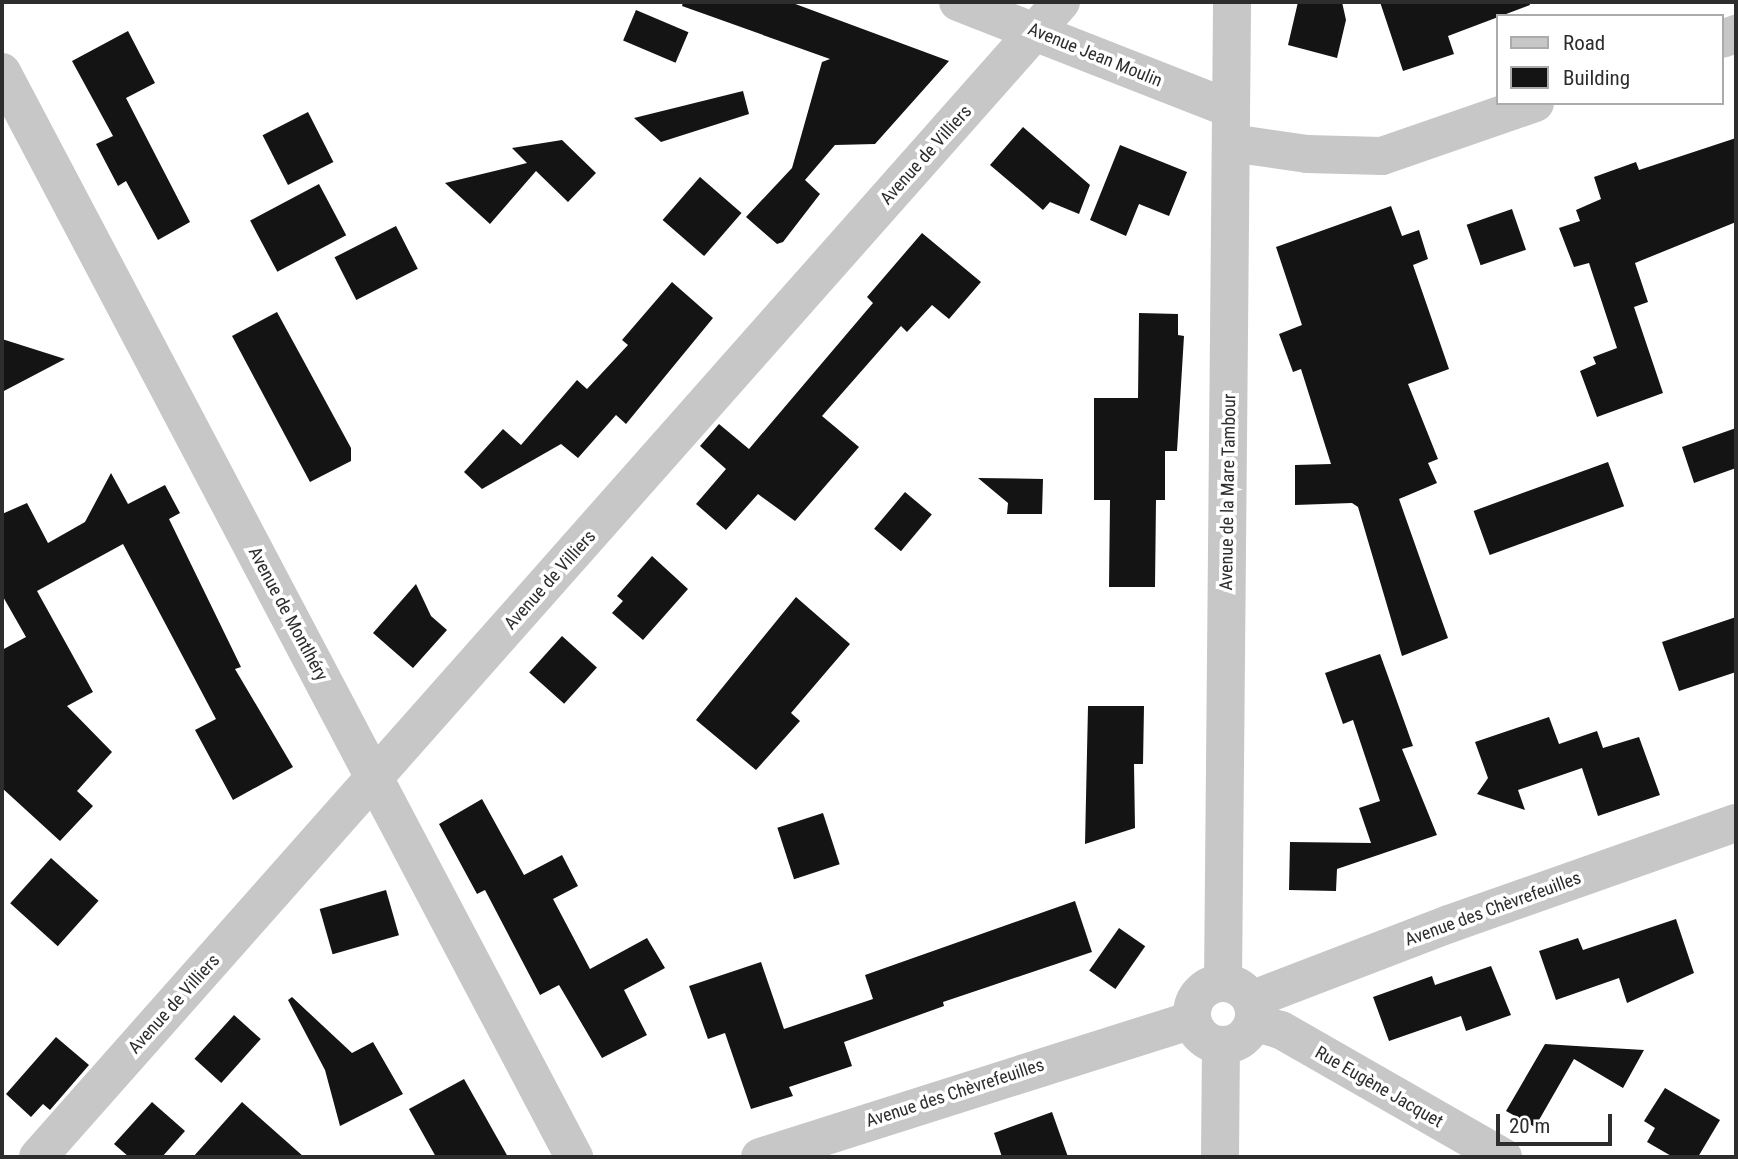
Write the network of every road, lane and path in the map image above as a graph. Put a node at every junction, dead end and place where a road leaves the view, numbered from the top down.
1 (958, 2) edge
2 (1061, 2) edge
3 (1232, 2) edge
4 (1035, 31) junction
5 (2, 72) edge
6 (1529, 105) edge
7 (1231, 126) junction
8 (374, 778) junction
9 (1736, 823) edge
10 (1243, 1001) junction
11 (1192, 1020) junction
12 (1221, 1046) junction
13 (38, 1157) edge
14 (573, 1157) edge
15 (760, 1157) edge
16 (1220, 1157) edge
17 (1503, 1157) edge

1 - 4 street, Avenue Jean Moulin
2 - 4 street, Avenue de Villiers
3 - 7 street, Avenue de la Mare Tambour
4 - 7 street, Avenue Jean Moulin
4 - 8 street, Avenue de Villiers
5 - 8 street, Avenue de Montlhéry
6 - 7 street, Avenue Jean Moulin
7 - 10 street, Avenue de la Mare Tambour
8 - 13 street, Avenue de Villiers
8 - 14 street, Avenue de Montlhéry
9 - 10 street, Avenue des Chèvrefeuilles
10 - 11 street
10 - 12 street
10 - 17 street, Rue Eugène Jacquet
11 - 12 street
11 - 15 street, Avenue des Chèvrefeuilles
12 - 16 street

